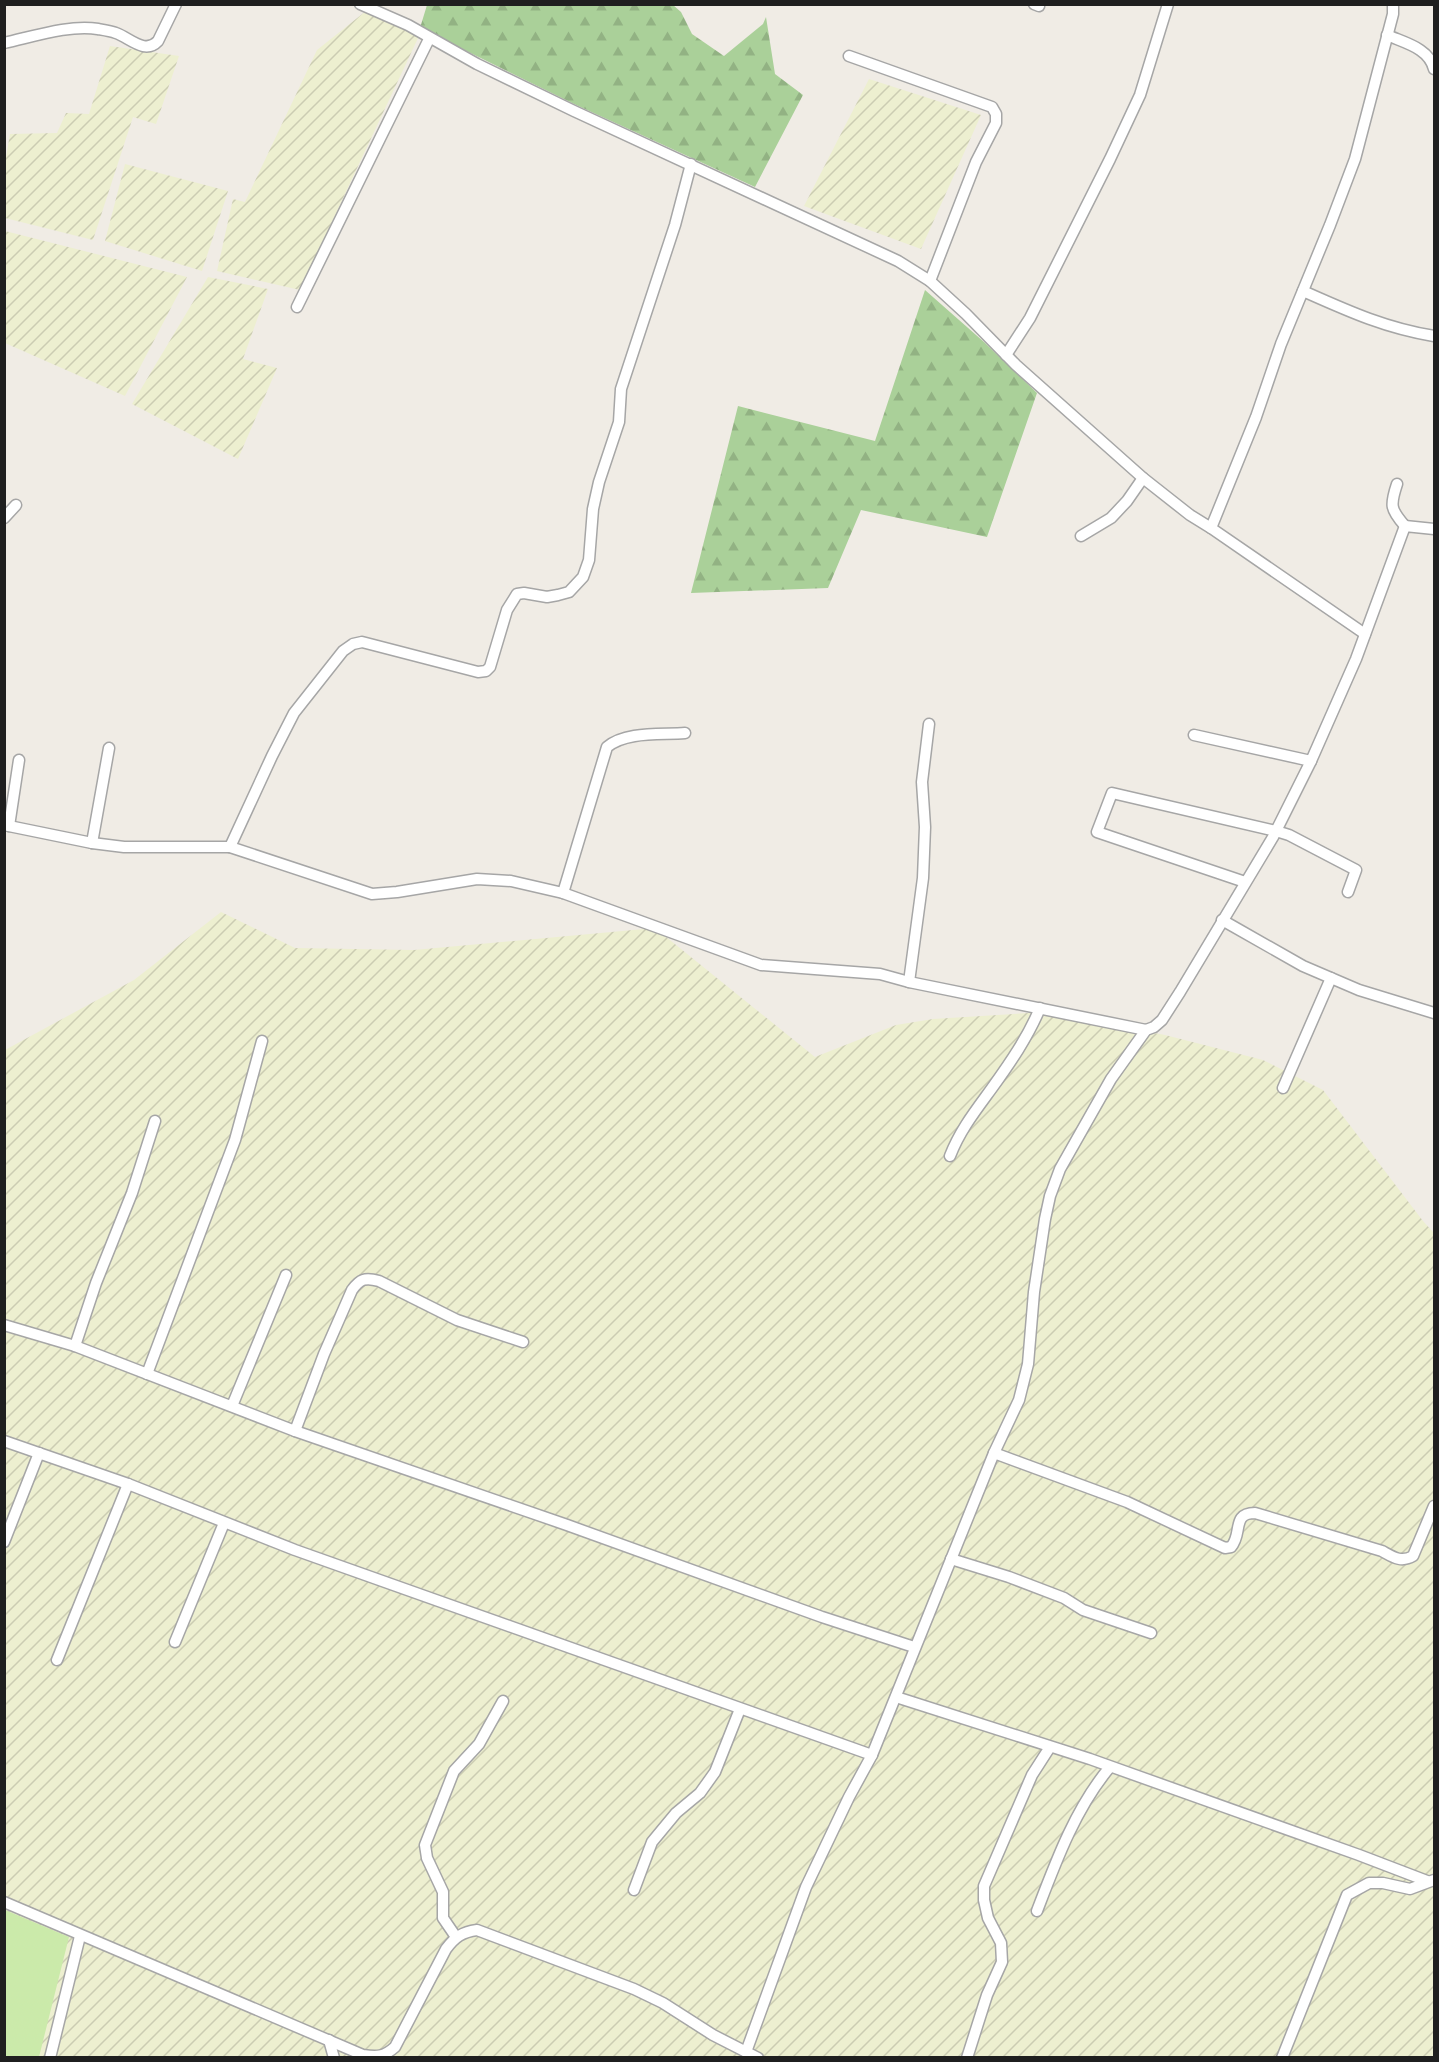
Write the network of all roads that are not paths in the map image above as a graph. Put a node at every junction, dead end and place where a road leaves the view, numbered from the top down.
1 (176, 4) edge
2 (360, 4) edge
3 (1168, 4) edge
4 (1393, 4) edge
5 (1387, 35) junction
6 (429, 39) junction
7 (4, 43) edge
8 (849, 56) dead end
9 (1434, 69) edge
10 (691, 164) junction
11 (930, 280) junction
12 (1303, 291) junction
13 (297, 307) dead end
14 (1434, 336) edge
15 (1005, 355) junction
16 (1143, 478) junction
17 (1397, 484) dead end
18 (16, 505) dead end
19 (4, 518) edge
20 (1405, 526) junction
21 (1211, 528) junction
22 (1434, 529) edge
23 (1081, 536) dead end
24 (1365, 634) junction
25 (929, 724) dead end
26 (685, 733) dead end
27 (1194, 735) dead end
28 (109, 748) dead end
29 (18, 760) dead end
30 (1311, 761) junction
31 (7, 826) edge
32 (1276, 831) junction
33 (92, 843) junction
34 (230, 848) junction
35 (1245, 882) junction
36 (1348, 892) dead end
37 (563, 893) junction
38 (1222, 920) junction
39 (1331, 978) junction
40 (909, 982) junction
41 (1041, 1008) junction
42 (1434, 1013) edge
43 (1146, 1030) junction
44 (262, 1041) dead end
45 (1283, 1088) dead end
46 (154, 1122) dead end
47 (950, 1156) dead end
48 (286, 1275) dead end
49 (4, 1325) edge
50 (523, 1342) dead end
51 (75, 1346) junction
52 (147, 1374) junction
53 (232, 1406) junction
54 (295, 1431) junction
55 (4, 1441) edge
56 (39, 1453) junction
57 (994, 1453) junction
58 (128, 1484) junction
59 (1434, 1506) edge
60 (224, 1523) junction
61 (4, 1542) edge
62 (951, 1559) junction
63 (1151, 1633) dead end
64 (175, 1642) dead end
65 (914, 1647) junction
66 (57, 1660) dead end
67 (896, 1697) junction
68 (502, 1701) dead end
69 (740, 1709) junction
70 (1050, 1747) junction
71 (872, 1755) junction
72 (1110, 1767) junction
73 (1431, 1881) edge
74 (633, 1890) dead end
75 (4, 1902) edge
76 (1038, 1911) dead end
77 (80, 1936) junction
78 (456, 1937) junction
79 (329, 2040) junction
80 (746, 2052) junction
81 (387, 2056) edge
82 (50, 2058) edge
83 (333, 2058) edge
84 (758, 2058) edge
85 (967, 2058) edge
86 (1282, 2058) edge

1 - 7 street
2 - 6 street
3 - 15 street
4 - 5 street
5 - 9 street
5 - 12 street
6 - 10 street
6 - 13 street
8 - 11 street
10 - 11 street
10 - 34 street
11 - 15 street
12 - 14 street
12 - 21 street
15 - 16 street
16 - 21 street
16 - 23 street
17 - 20 street
18 - 19 street
20 - 22 street
20 - 24 street
21 - 24 street
24 - 30 street
25 - 40 street
26 - 37 street
27 - 30 street
28 - 33 street
29 - 31 street
30 - 32 street
31 - 33 street
32 - 35 street
32 - 35 street
32 - 36 street
33 - 34 street
34 - 37 street
35 - 38 street
37 - 40 street
38 - 39 street
38 - 43 street
39 - 42 street
39 - 45 street
40 - 41 street
41 - 43 street
41 - 47 street
43 - 57 street
44 - 52 street
46 - 51 street
48 - 53 street
49 - 51 street
50 - 54 street
51 - 52 street
52 - 53 street
53 - 54 street
54 - 65 street
55 - 56 street
56 - 58 street
56 - 61 street
57 - 59 street
57 - 62 street
58 - 60 street
58 - 66 street
60 - 64 street
60 - 69 street
62 - 63 street
62 - 65 street
65 - 67 street
67 - 70 street
67 - 71 street
68 - 78 street
69 - 71 street
69 - 74 street
70 - 72 street
70 - 85 street
71 - 80 street
72 - 73 street
72 - 76 street
73 - 86 street
75 - 77 street
77 - 79 street
77 - 82 street
78 - 80 street
78 - 81 street
79 - 81 street
79 - 83 street
80 - 84 street

